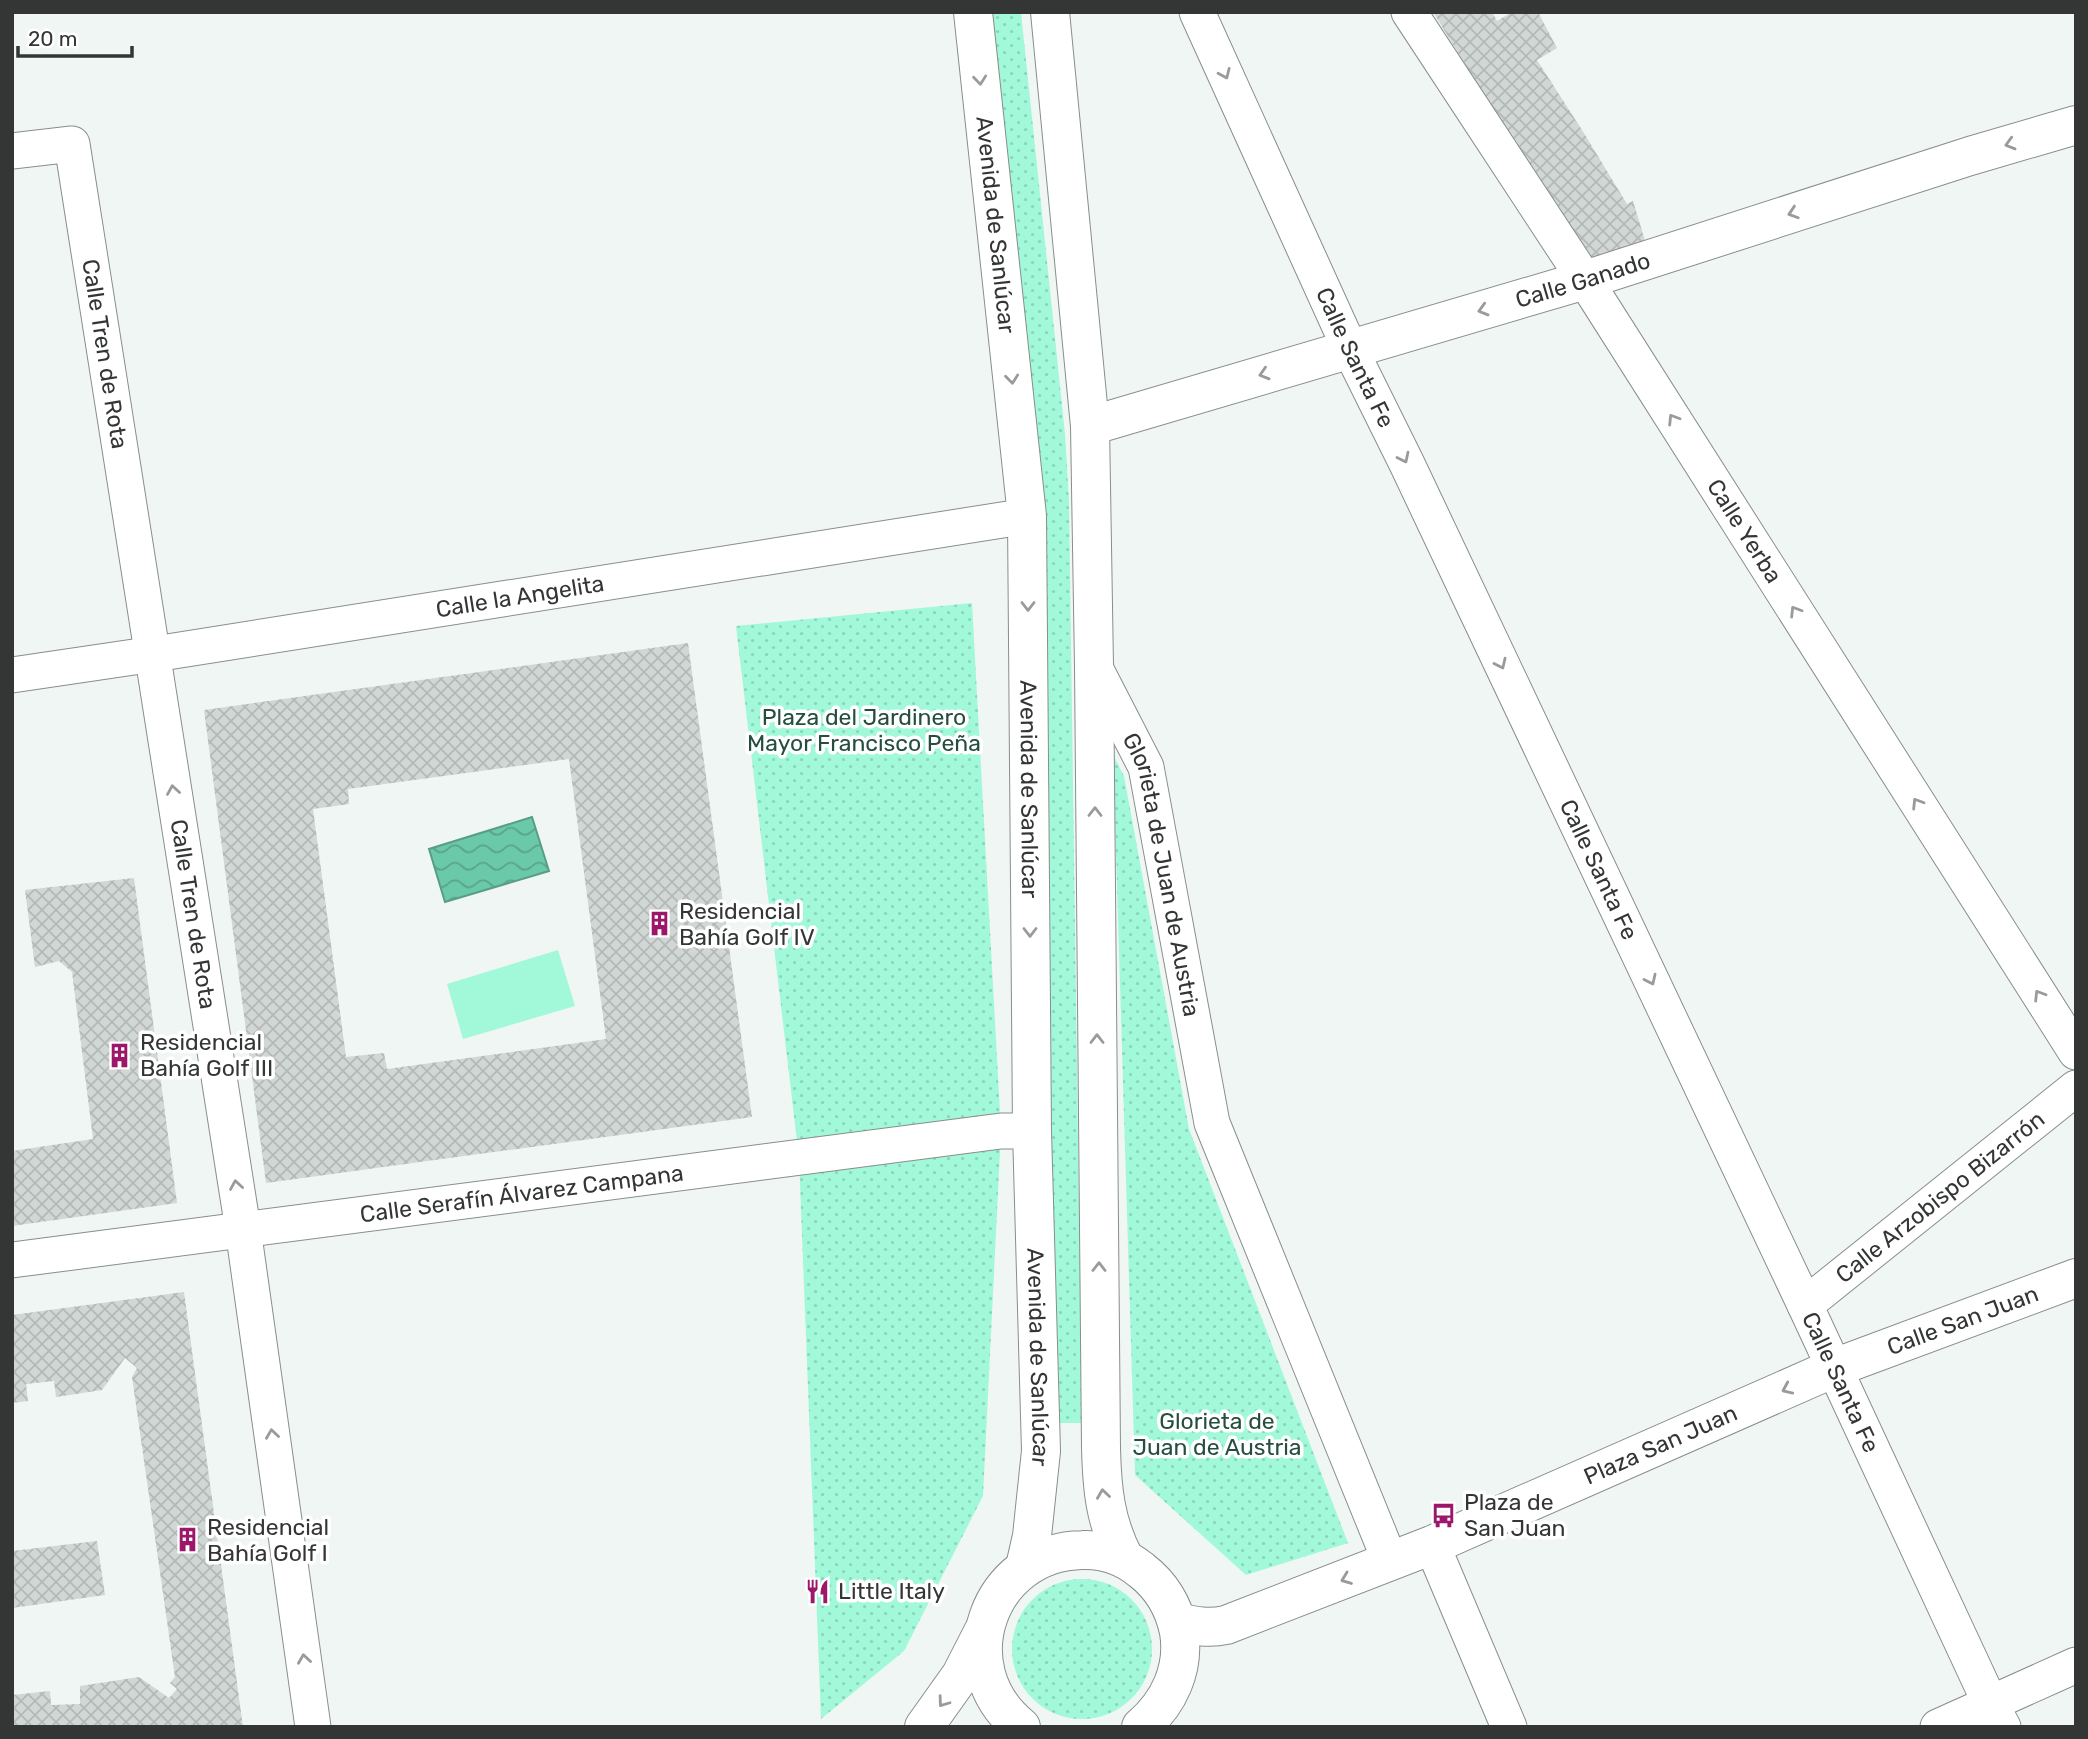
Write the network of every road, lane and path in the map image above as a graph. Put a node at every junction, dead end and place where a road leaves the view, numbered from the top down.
1 (973, 12) edge
2 (1050, 12) edge
3 (1197, 12) edge
4 (1409, 12) edge
5 (2076, 125) edge
6 (12, 151) edge
7 (1585, 280) junction
8 (1350, 349) junction
9 (1090, 426) junction
10 (1027, 516) junction
11 (152, 655) junction
12 (1094, 666) junction
13 (12, 675) edge
14 (2076, 1052) edge
15 (2076, 1088) edge
16 (1032, 1131) junction
17 (243, 1229) junction
18 (12, 1259) edge
19 (2076, 1278) edge
20 (1805, 1305) junction
21 (1842, 1366) junction
22 (1432, 1545) junction
23 (1124, 1558) junction
24 (1390, 1561) junction
25 (1025, 1567) junction
26 (1177, 1622) junction
27 (984, 1632) junction
28 (2076, 1665) edge
29 (1997, 1716) edge
30 (1159, 1719) edge
31 (313, 1727) edge
32 (924, 1727) edge
33 (1021, 1727) edge
34 (1509, 1727) edge
35 (1938, 1727) edge

1 -> 10 main road, Avenida de Sanlúcar
2 - 9 main road
3 -> 8 street, Calle Santa Fe
4 - 7 street, Calle Yerba
5 -> 7 main road, Calle Ganado
6 - 11 street, Calle Tren de Rota
7 -> 8 main road, Calle Ganado
14 -> 7 street, Calle Yerba
8 -> 9 main road, Calle Ganado
8 -> 20 street, Calle Santa Fe
9 - 12 main road
10 - 11 street, Calle la Angelita
10 -> 16 main road, Avenida de Sanlúcar
11 - 13 street, Calle la Angelita
17 -> 11 street, Calle Tren de Rota
23 -> 12 main road
12 - 24 street, Glorieta de Juan de Austria
15 - 20 street, Calle Arzobispo Bizarrón
16 - 17 street, Calle Serafín Álvarez Campana
16 - 25 main road, Avenida de Sanlúcar
17 - 18 street, Calle Serafín Álvarez Campana
31 -> 17 street, Calle Tren de Rota
19 - 21 main road, Calle San Juan
20 - 21 street, Calle Santa Fe
21 -> 22 main road, Plaza San Juan
21 - 29 street, Calle Santa Fe
22 - 24 main road, Plaza San Juan
22 - 34 street
23 - 25 main road
23 - 26 main road
24 -> 26 main road, Plaza San Juan
25 - 27 main road
26 - 30 main road
27 -> 32 main road
27 - 33 main road
28 - 29 street
29 - 35 street

